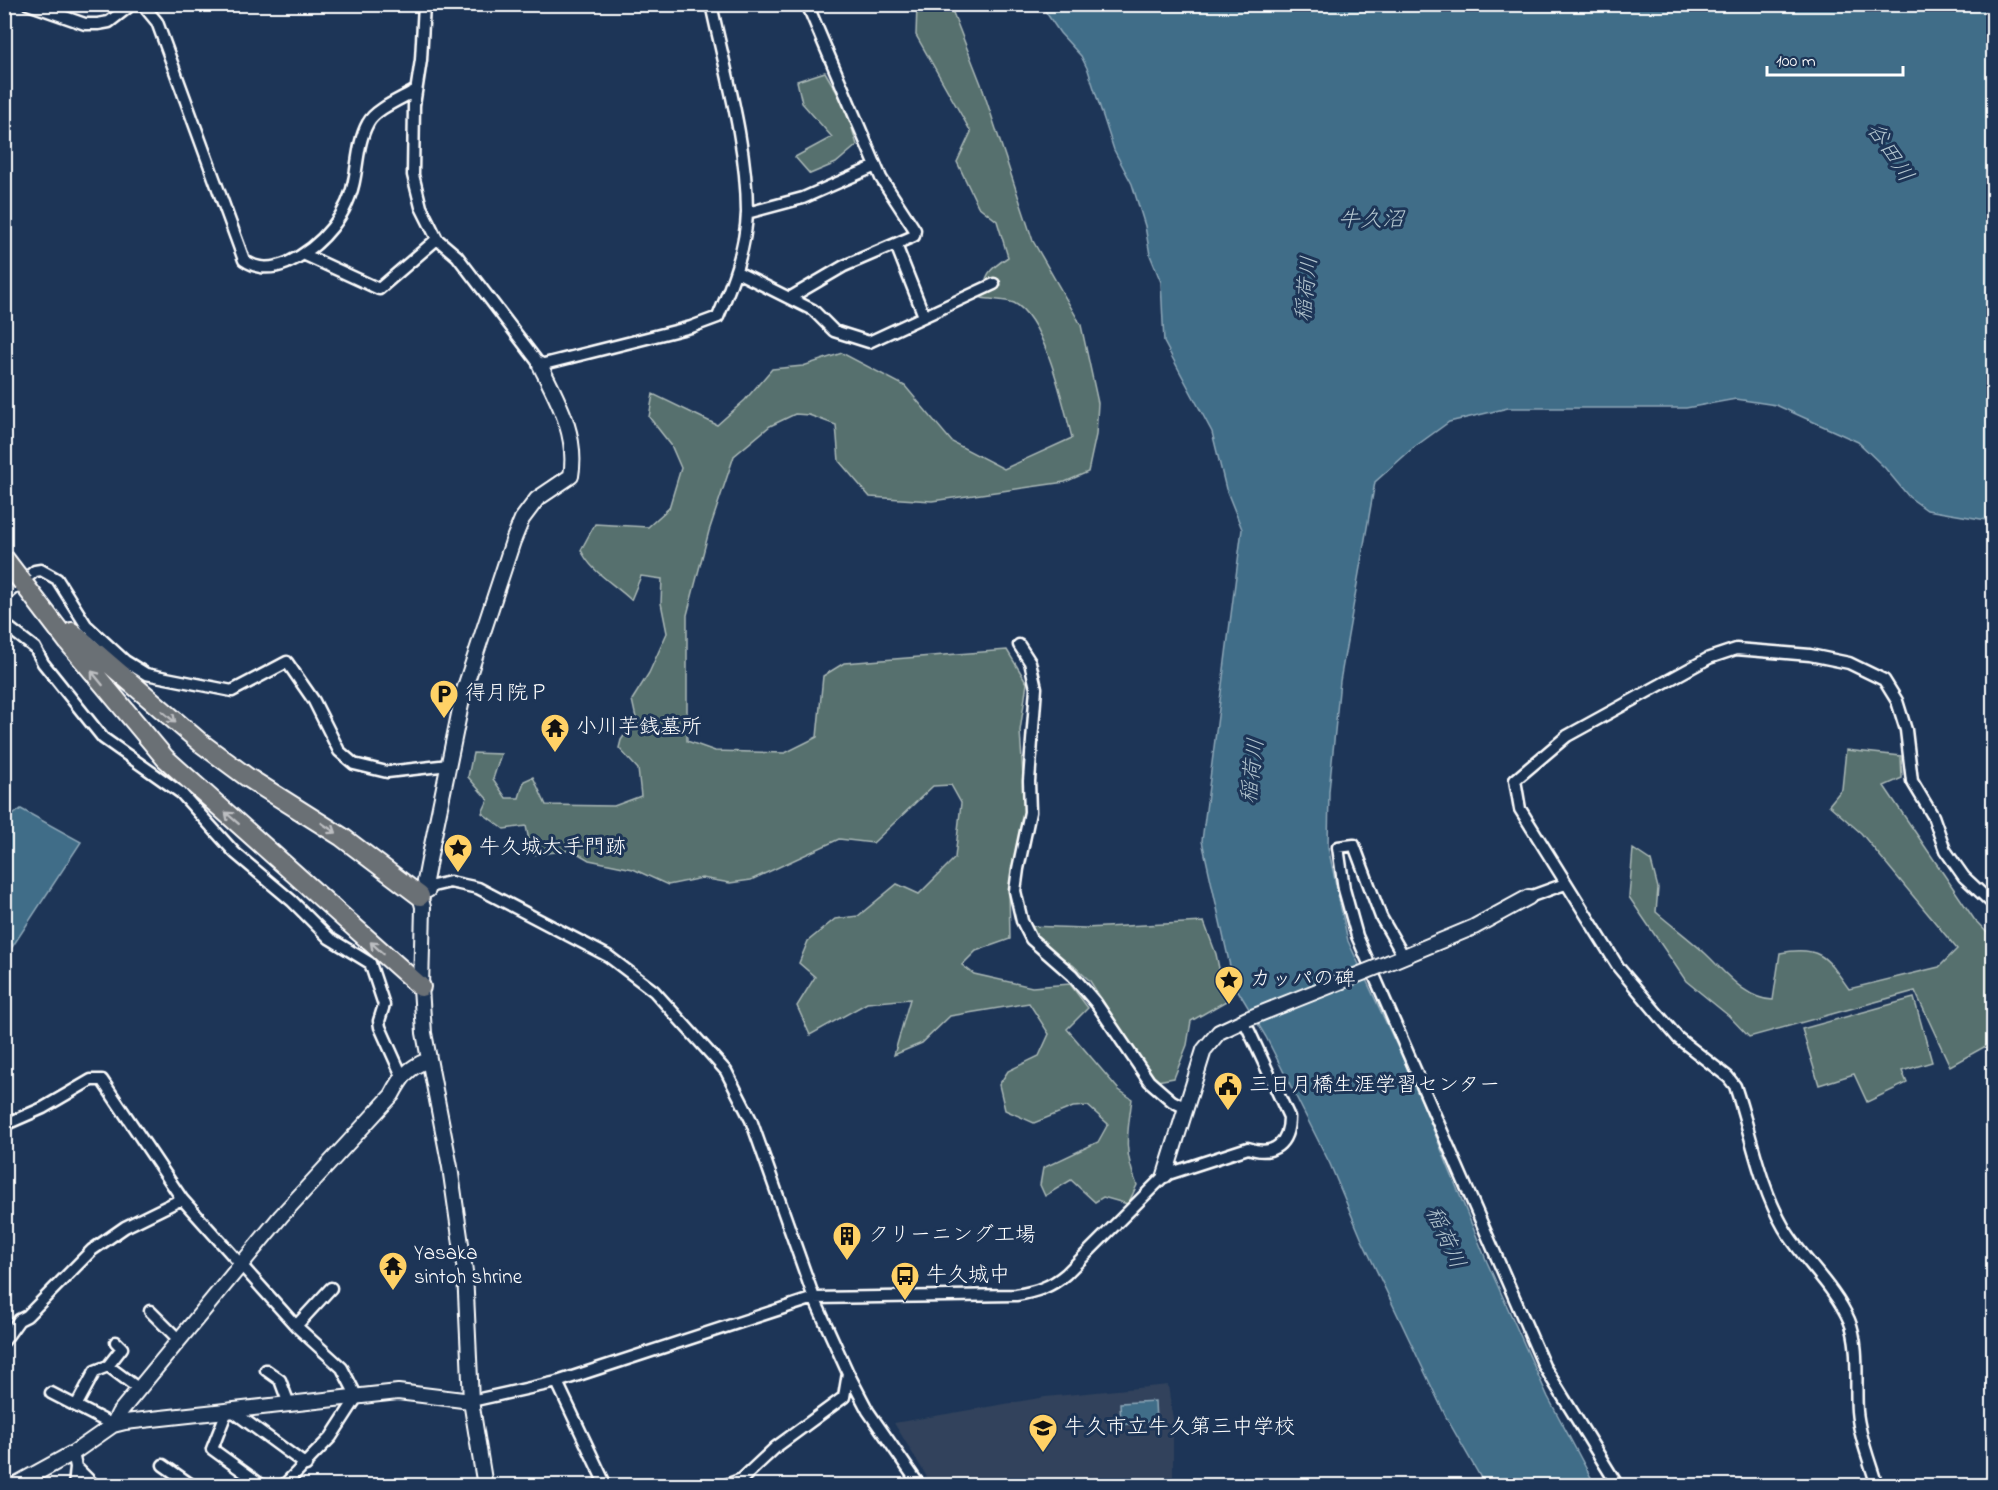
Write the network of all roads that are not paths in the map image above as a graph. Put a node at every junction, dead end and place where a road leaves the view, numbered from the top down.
1 (28, 4) edge
2 (424, 4) edge
3 (711, 4) edge
4 (807, 4) edge
5 (416, 90) junction
6 (876, 166) junction
7 (747, 213) junction
8 (436, 239) junction
9 (896, 245) junction
10 (303, 254) junction
11 (737, 272) junction
12 (994, 284) dead end
13 (791, 297) junction
14 (924, 316) junction
15 (540, 365) junction
16 (4, 558) edge
17 (4, 596) edge
18 (46, 609) junction
19 (4, 624) edge
20 (1018, 645) dead end
21 (449, 765) junction
22 (1565, 884) junction
23 (424, 893) junction
24 (1529, 897) joint
25 (1994, 905) edge
26 (1397, 959) junction
27 (421, 987) junction
28 (1245, 1020) junction
29 (428, 1060) junction
30 (402, 1076) junction
31 (1186, 1108) junction
32 (4, 1125) edge
33 (1165, 1175) junction
34 (182, 1199) junction
35 (242, 1264) junction
36 (331, 1288) dead end
37 (814, 1298) junction
38 (150, 1311) dead end
39 (296, 1326) junction
40 (179, 1340) junction
41 (4, 1341) edge
42 (116, 1342) dead end
43 (108, 1366) junction
44 (266, 1370) dead end
45 (848, 1373) junction
46 (557, 1382) junction
47 (139, 1389) junction
48 (51, 1393) dead end
49 (357, 1398) junction
50 (471, 1401) junction
51 (289, 1404) junction
52 (76, 1406) junction
53 (229, 1411) junction
54 (113, 1425) junction
55 (74, 1460) junction
56 (163, 1465) dead end
57 (306, 1465) junction
58 (13, 1485) edge
59 (74, 1485) edge
60 (95, 1485) edge
61 (193, 1485) edge
62 (263, 1485) edge
63 (283, 1485) edge
64 (484, 1485) edge
65 (606, 1485) edge
66 (723, 1485) edge
67 (920, 1485) edge
68 (1618, 1485) edge
69 (1877, 1485) edge

1 - 10 street
2 - 5 street
3 - 7 street
4 - 6 street
5 - 8 street
5 - 10 street
6 - 7 street
6 - 9 street
7 - 11 street
8 - 10 street
8 - 15 street
9 - 13 street
9 - 14 street
11 - 13 street
11 - 15 street
12 - 14 street
13 - 14 street
15 - 21 street
16 - 18 highway, bridge
17 - 21 street
18 -> 23 highway
27 -> 18 highway
19 - 30 street
20 - 31 street
21 - 23 street
22 - 24 street
22 - 25 street
22 - 69 street
23 - 27 street
23 - 37 street
24 - 26 street
26 - 28 street, bridge
26 - 68 street
27 - 29 street
28 - 31 street
28 - 33 street
29 - 30 street
29 - 50 street
30 - 35 street
31 - 33 street
32 - 34 street
33 - 37 street
34 - 35 street
34 - 41 street
35 - 39 street
35 - 40 street
36 - 39 street
37 - 45 street
37 - 46 street
38 - 40 street
39 - 49 street
40 - 47 street
42 - 43 street
43 - 47 street
43 - 52 street
44 - 51 street
45 - 66 street
45 - 67 street
46 - 50 street
46 - 65 street
47 - 54 street
48 - 52 street
49 - 50 street
49 - 51 street
49 - 57 street
50 - 64 street
51 - 53 street
52 - 54 street
53 - 54 street
53 - 57 street
53 - 62 street
54 - 55 street
55 - 58 street
55 - 59 street
55 - 60 street
56 - 61 street
57 - 63 street

